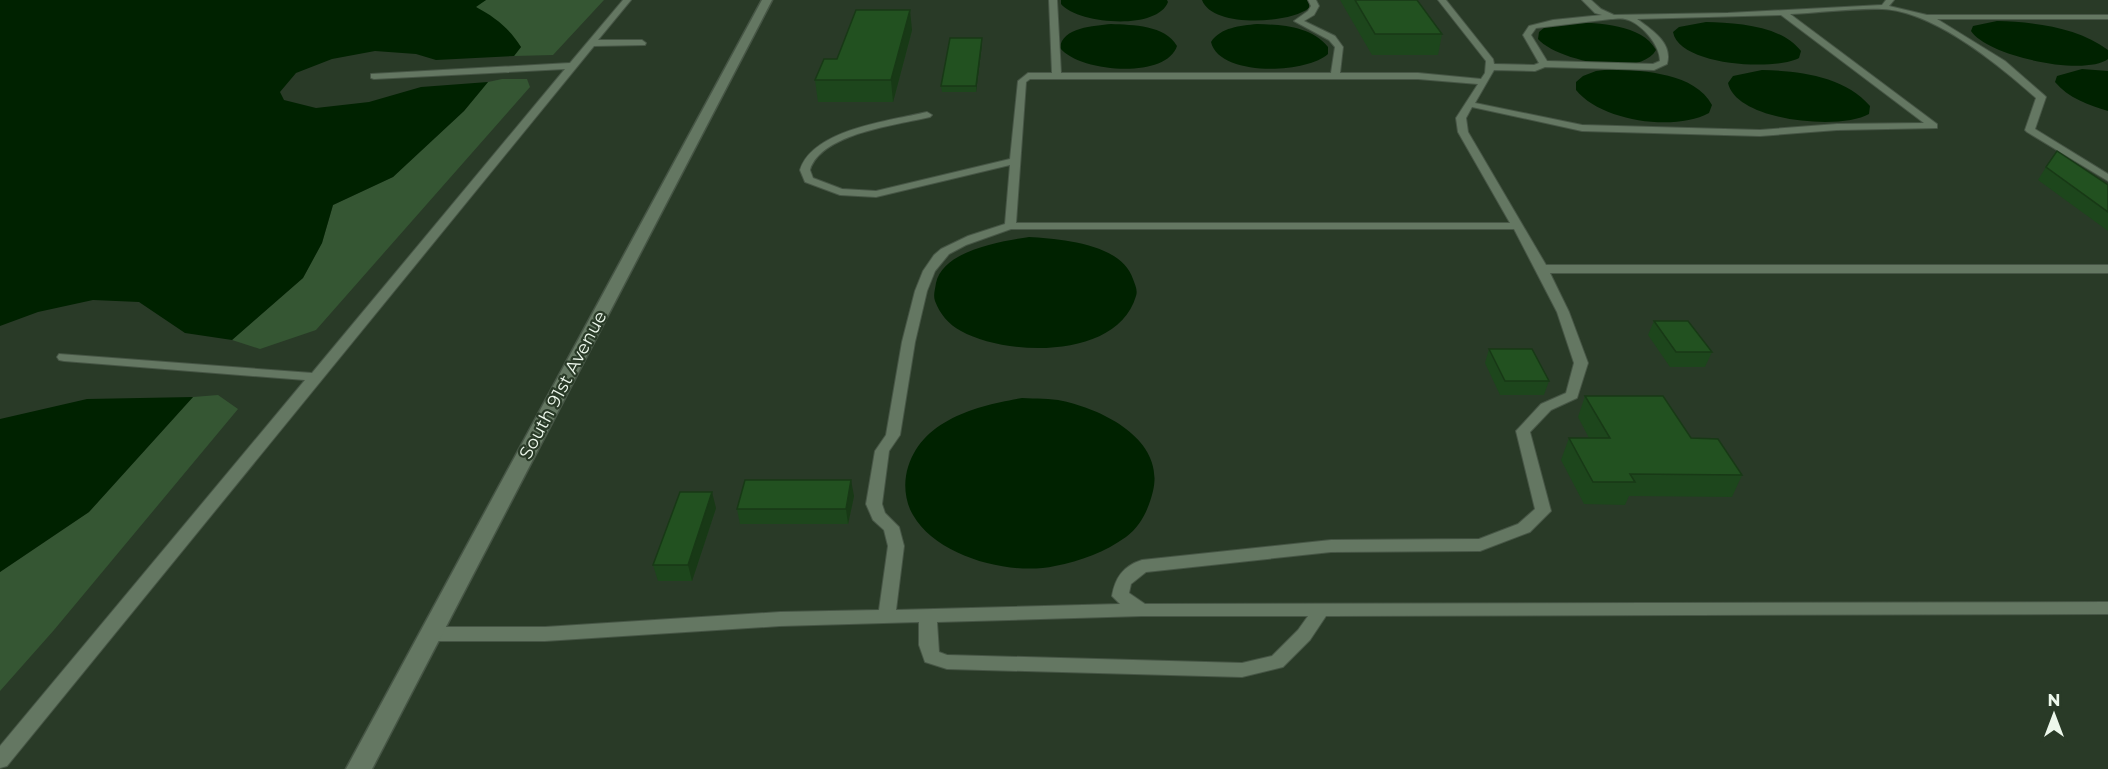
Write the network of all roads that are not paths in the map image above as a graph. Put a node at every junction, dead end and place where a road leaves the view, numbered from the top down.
1 (627, 0) edge
2 (766, 0) edge
3 (1053, 0) edge
4 (1312, 0) edge
5 (1442, 0) edge
6 (1586, 0) edge
7 (1887, 4) edge
8 (1782, 12) junction
9 (1613, 17) junction
10 (1629, 17) junction
11 (1926, 17) junction
12 (2108, 17) edge
13 (642, 43) dead end
14 (592, 44) junction
15 (1544, 64) junction
16 (572, 66) junction
17 (1489, 67) junction
18 (374, 76) dead end
19 (1057, 76) junction
20 (1335, 76) junction
21 (1483, 82) junction
22 (1469, 105) junction
23 (927, 115) dead end
24 (1016, 161) junction
25 (2108, 178) edge
26 (1010, 226) junction
27 (1517, 226) junction
28 (1542, 269) junction
29 (2108, 269) edge
30 (64, 357) dead end
31 (316, 377) junction
32 (2108, 608) edge
33 (1142, 610) junction
34 (1321, 610) junction
35 (928, 615) junction
36 (887, 616) junction
37 (432, 634) junction
38 (0, 760) edge
39 (359, 769) edge

1 - 14 lane
2 - 37 main road, South 91st Avenue
3 - 19 lane
4 - 20 lane
5 - 17 lane
6 - 9 lane
7 - 8 lane
7 - 11 lane
8 - 10 lane
8 - 22 lane
9 - 10 lane
9 - 15 lane
10 - 15 lane
11 - 12 lane
11 - 25 lane
13 - 14 lane
14 - 16 lane
15 - 17 lane
16 - 18 lane
16 - 31 lane
17 - 21 lane
19 - 20 lane
19 - 24 lane
20 - 21 lane
21 - 22 lane
22 - 27 lane
23 - 24 lane
24 - 26 lane
26 - 27 lane
26 - 36 lane
27 - 28 lane
28 - 29 lane
28 - 33 lane
30 - 31 lane
31 - 38 lane
32 - 34 lane
33 - 34 lane
33 - 35 lane
34 - 35 lane
35 - 36 lane
36 - 37 lane
37 - 39 main road, South 91st Avenue

